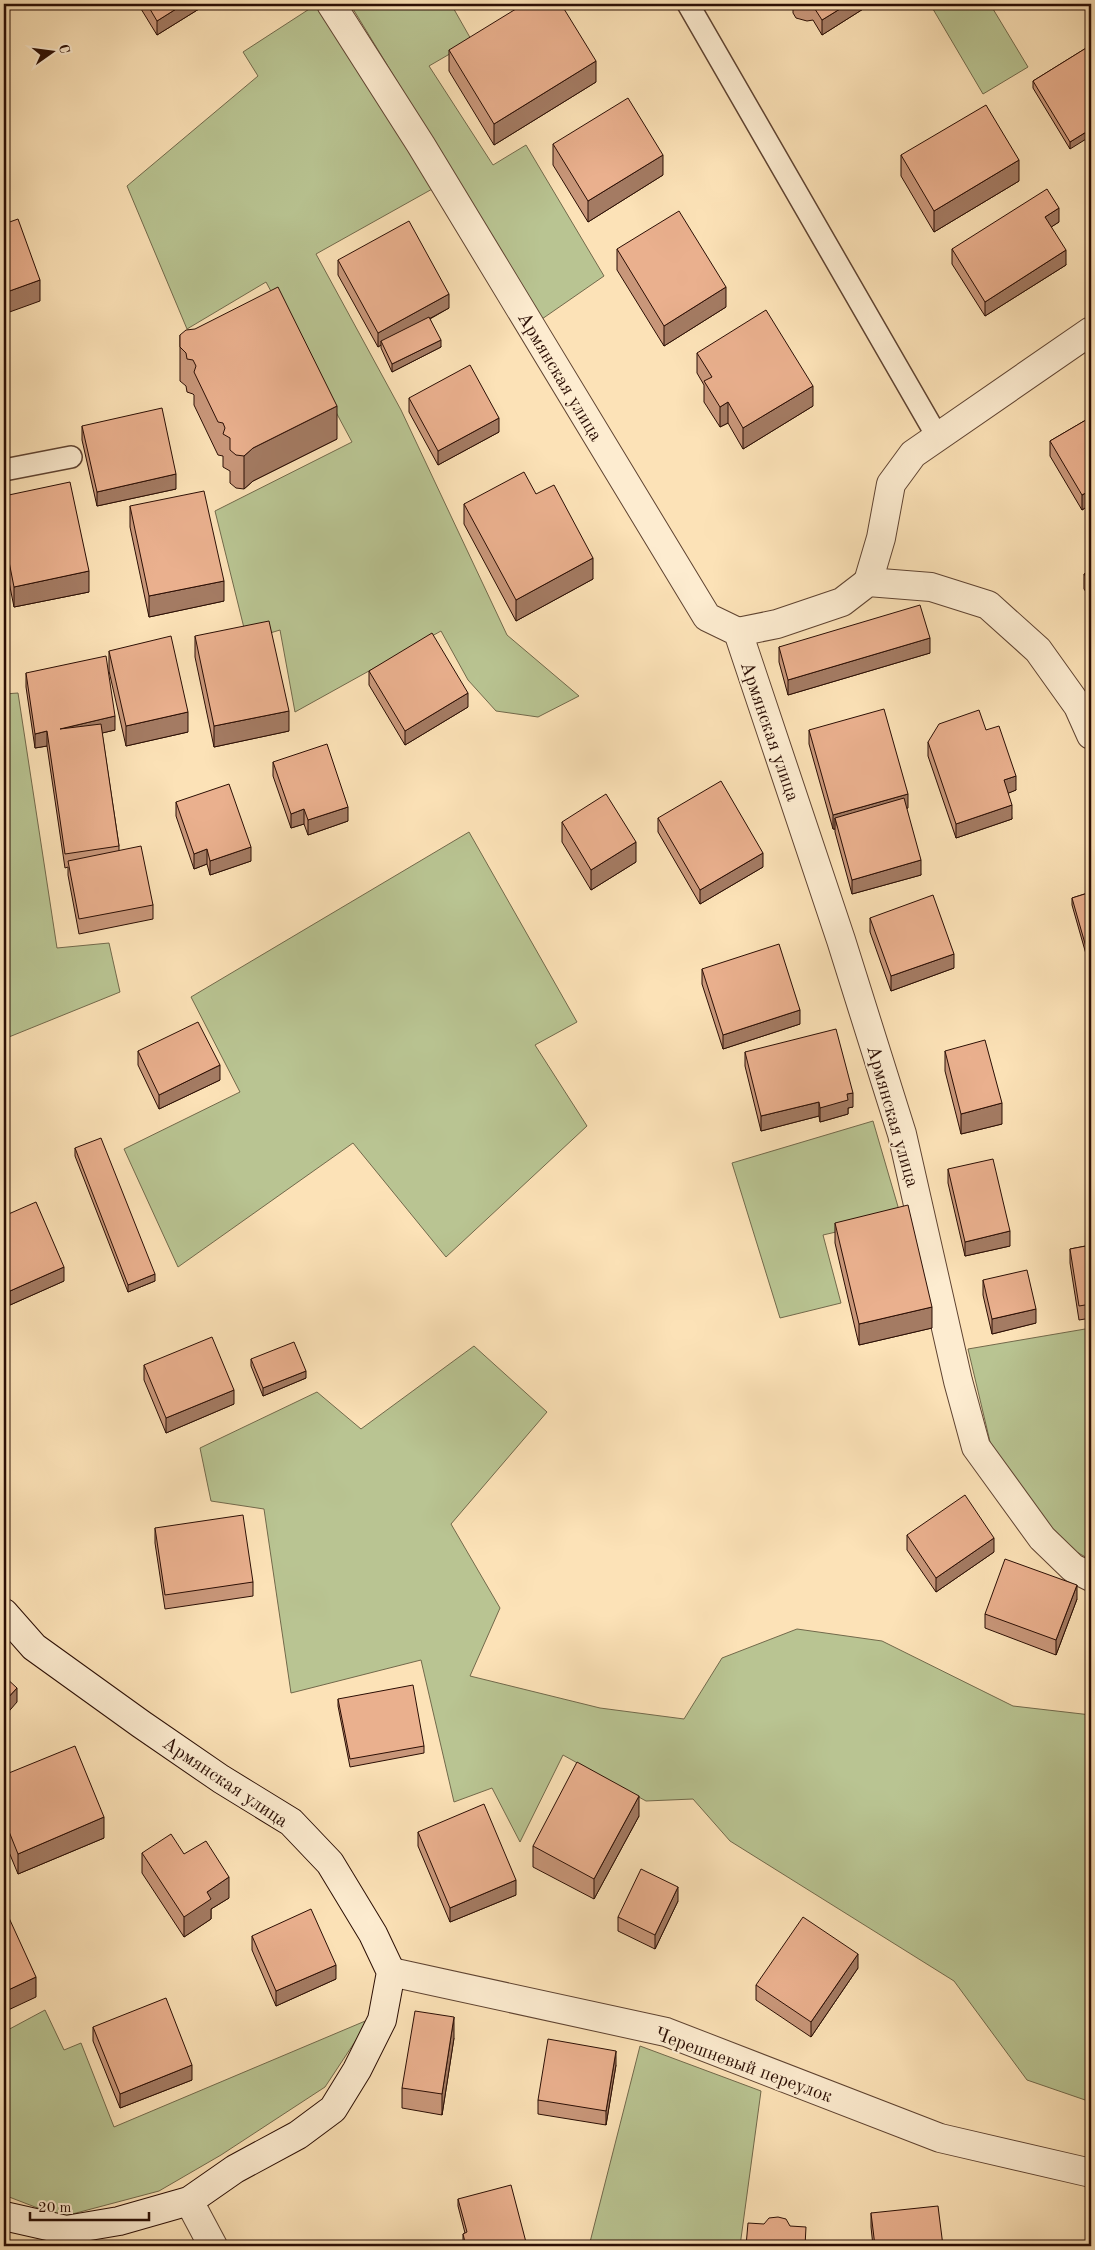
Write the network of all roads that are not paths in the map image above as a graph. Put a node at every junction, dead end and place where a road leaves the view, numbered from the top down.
1 (331, 4) edge
2 (688, 4) edge
3 (1091, 331) edge
4 (937, 436) junction
5 (71, 457) dead end
6 (4, 470) edge
7 (868, 582) junction
8 (738, 632) junction
9 (1091, 735) edge
10 (1091, 1577) edge
11 (4, 1614) edge
12 (4, 1632) edge
13 (34, 1647) junction
14 (391, 1972) junction
15 (1091, 2173) edge
16 (188, 2201) junction
17 (4, 2216) edge
18 (213, 2246) edge

1 - 8 street, Армянская улица
2 - 4 lane
3 - 4 street
4 - 7 street
5 - 6 lane
7 - 8 street
7 - 9 street
8 - 10 street, Армянская улица
11 - 13 street, Армянская улица
12 - 13 lane
13 - 14 street, Армянская улица
14 - 15 street, Черешневый переулок
14 - 16 street
16 - 17 street
16 - 18 street

